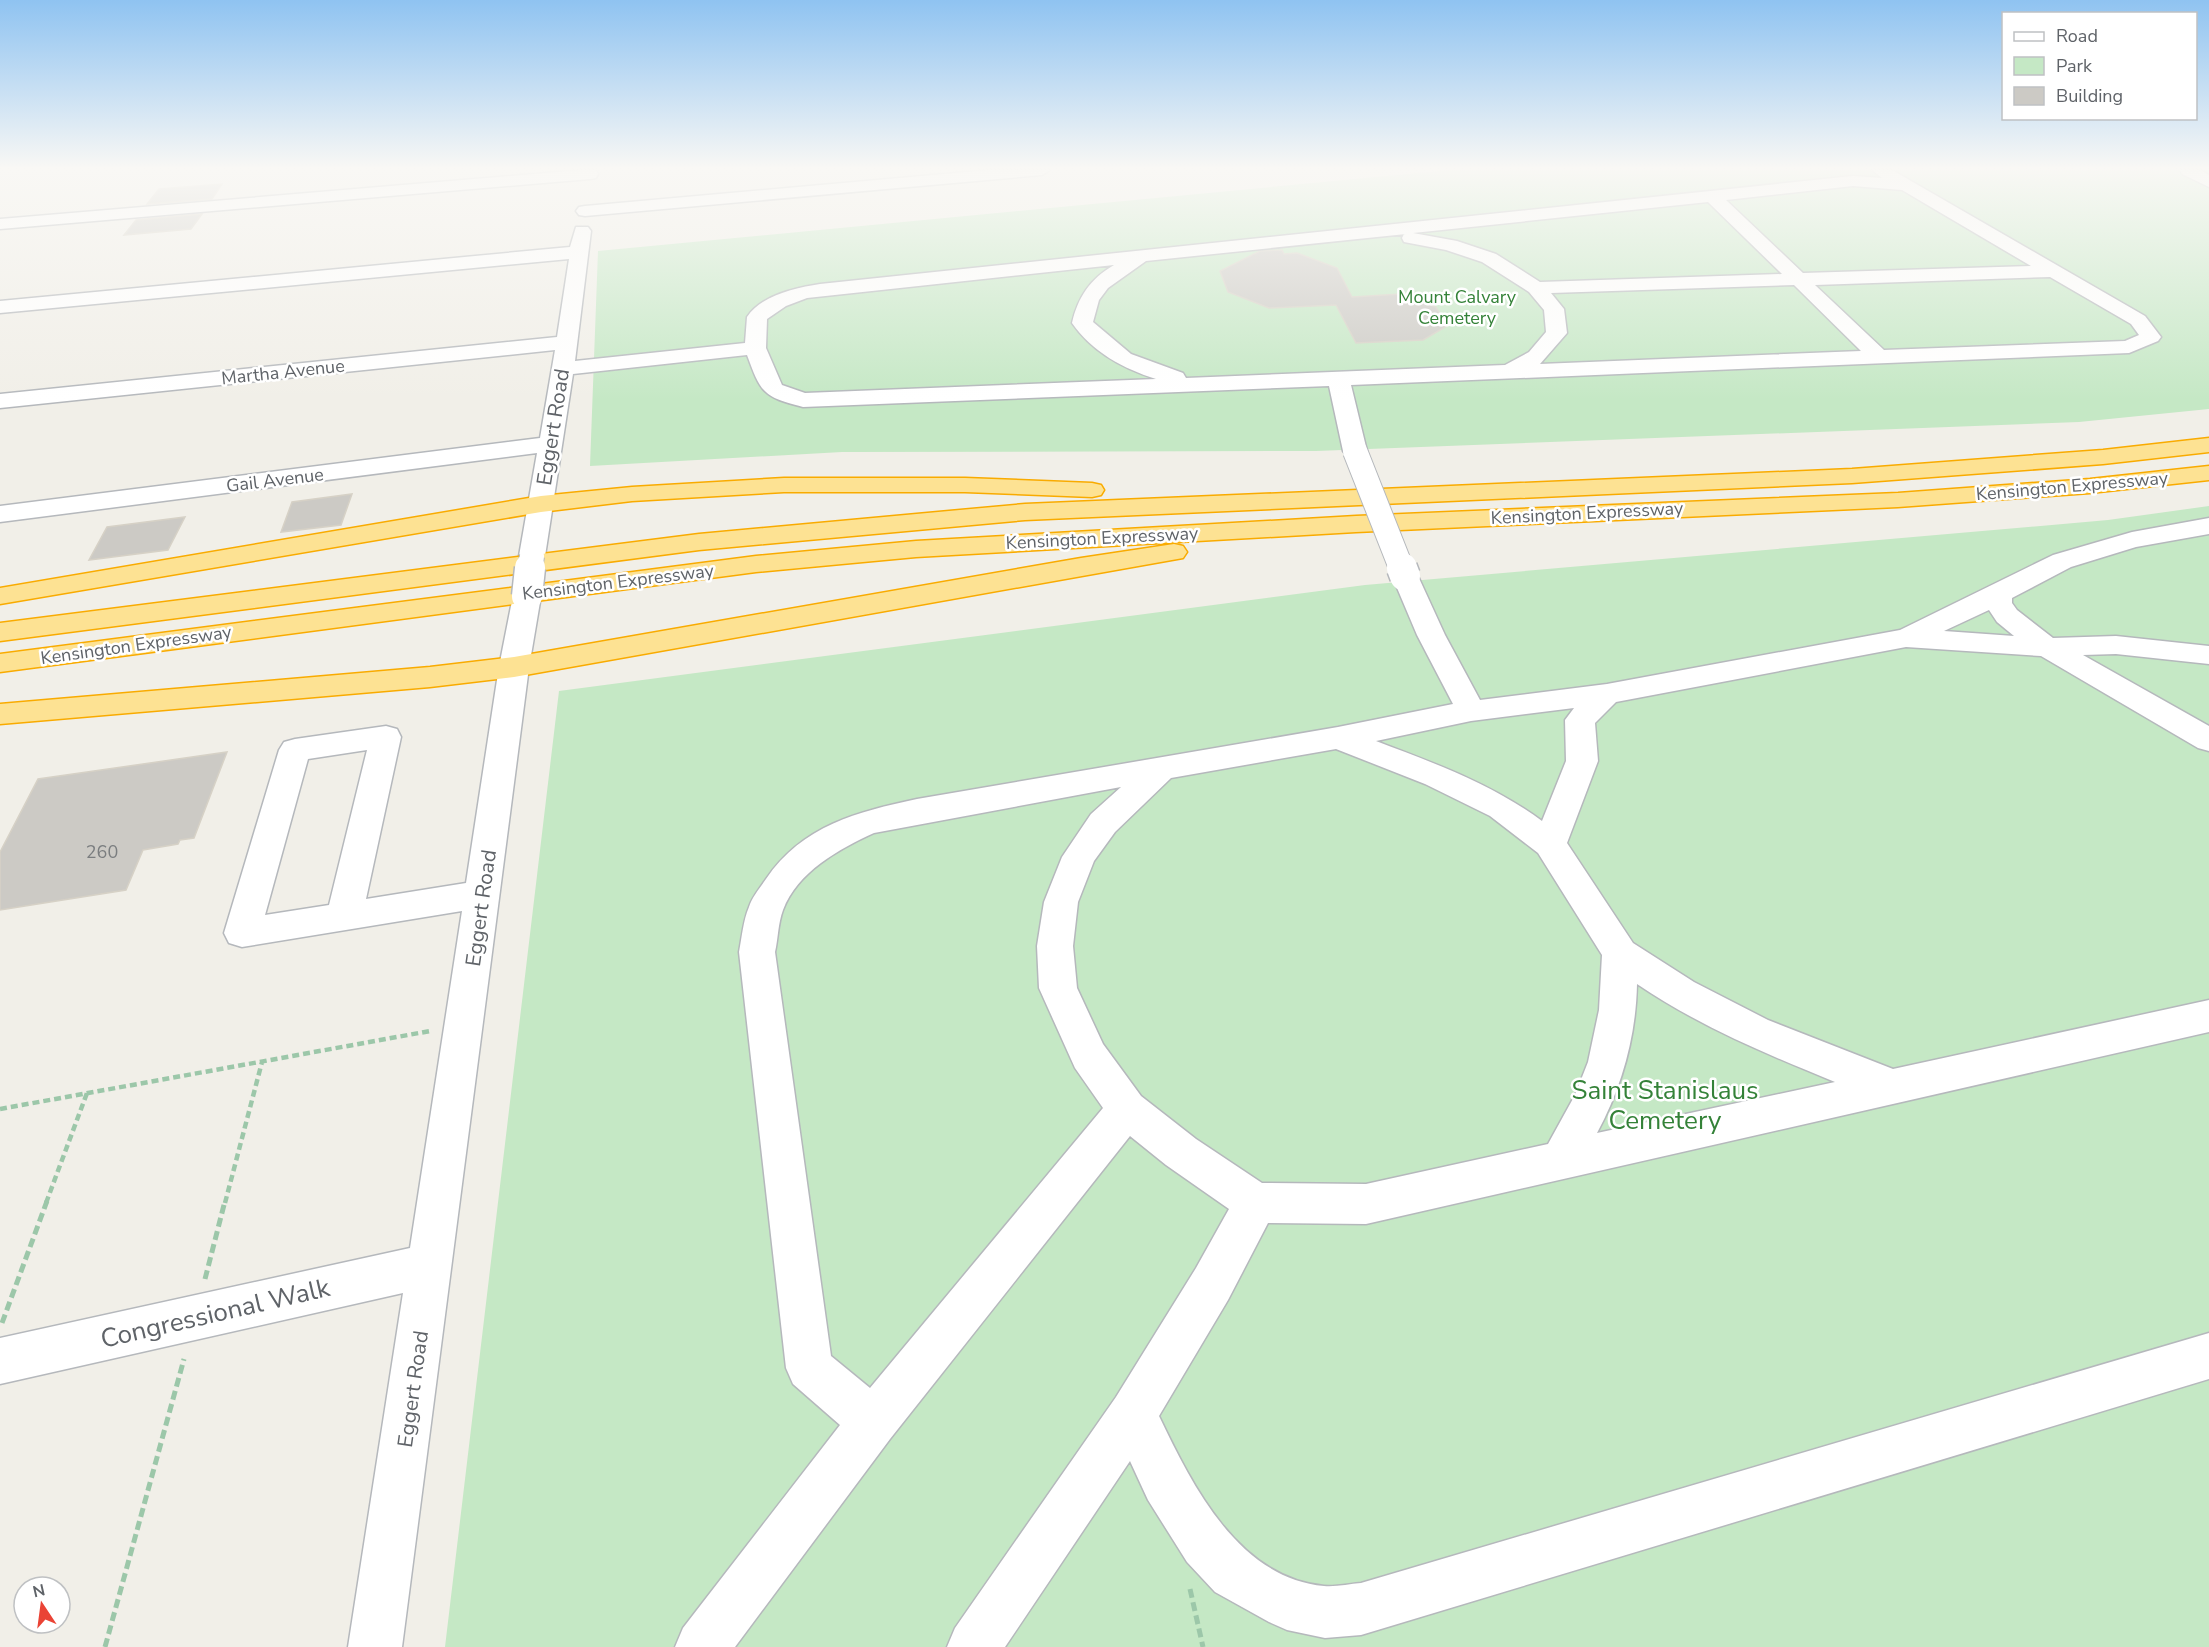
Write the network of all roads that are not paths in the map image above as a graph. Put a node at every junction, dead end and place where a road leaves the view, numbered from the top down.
1 (580, 247) edge
2 (1227, 247) edge
3 (1455, 247) edge
4 (1765, 247) edge
5 (2013, 247) edge
6 (579, 252) junction
7 (1145, 256) junction
8 (2055, 271) junction
9 (1799, 279) junction
10 (1536, 288) junction
11 (0, 307) edge
12 (567, 342) junction
13 (755, 348) junction
14 (1879, 357) junction
15 (563, 369) junction
16 (1511, 371) junction
17 (1338, 378) junction
18 (1197, 384) junction
19 (0, 401) edge
20 (551, 444) junction
21 (2209, 445) edge
22 (2209, 473) edge
23 (1307, 499) junction
24 (540, 507) junction
25 (0, 514) edge
26 (1356, 524) junction
27 (2209, 526) edge
28 (1998, 594) junction
29 (0, 596) edge
30 (0, 632) edge
31 (1906, 638) junction
32 (2047, 647) junction
33 (2209, 655) edge
34 (516, 659) junction
35 (0, 663) edge
36 (1607, 694) junction
37 (1471, 711) junction
38 (0, 714) edge
39 (1338, 738) junction
40 (2209, 740) edge
41 (1161, 769) junction
42 (1550, 844) junction
43 (483, 894) junction
44 (344, 917) junction
45 (1620, 953) junction
46 (2209, 1016) edge
47 (1893, 1087) junction
48 (1127, 1109) junction
49 (1560, 1162) junction
50 (1256, 1203) junction
51 (430, 1265) junction
52 (2209, 1356) edge
53 (0, 1361) edge
54 (1133, 1414) junction
55 (873, 1422) junction
56 (375, 1647) edge
57 (702, 1647) edge
58 (974, 1647) edge

1 - 6 street, Eggert Road
2 - 7 street
3 - 10 street
4 - 9 street
5 - 8 street
6 - 11 street
6 - 12 street, Eggert Road
7 - 13 street
7 - 18 street
8 - 9 street
8 - 14 street
9 - 10 street
9 - 14 street
10 - 16 street
12 - 15 street, Eggert Road
12 - 19 street, Martha Avenue
13 - 15 street
13 - 18 street
14 - 16 street
15 - 20 street, Eggert Road
16 - 17 street
17 - 18 street
17 - 37 street, bridge
20 - 24 street, Eggert Road
20 - 25 street, Gail Avenue
21 - 23 highway, Kensington Expressway
22 - 26 highway, Kensington Expressway
23 - 24 highway
23 - 30 highway, Kensington Expressway
24 - 29 highway
24 - 34 street, Eggert Road, bridge
26 - 34 highway
26 - 35 highway, Kensington Expressway
27 - 28 street
28 - 31 street
28 - 32 street
31 - 32 street
31 - 36 street
32 - 33 street
32 - 40 street
34 - 38 highway
34 - 43 street, Eggert Road
36 - 37 street
36 - 42 street
37 - 39 street
39 - 41 street
39 - 42 street
41 - 48 street
41 - 55 street
42 - 45 street
43 - 44 street
43 - 51 street, Eggert Road
44 - 44 street
45 - 47 street
45 - 49 street
46 - 47 street
47 - 49 street
48 - 50 street
48 - 55 street
49 - 50 street
50 - 54 street
51 - 53 street, Congressional Walk
51 - 56 street, Eggert Road
52 - 54 street
54 - 58 street
55 - 57 street

